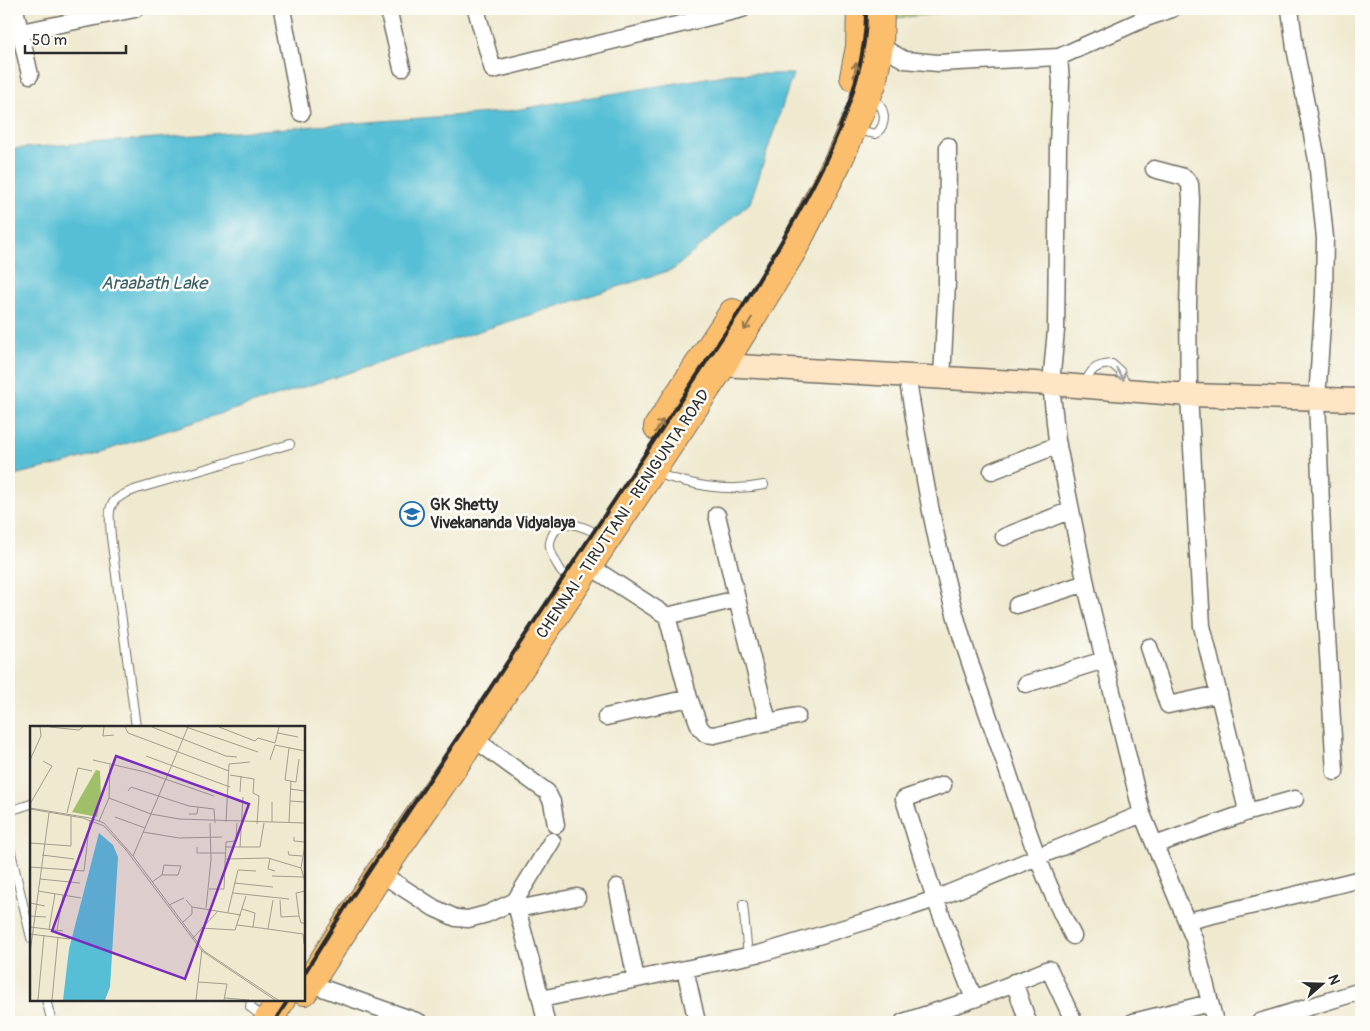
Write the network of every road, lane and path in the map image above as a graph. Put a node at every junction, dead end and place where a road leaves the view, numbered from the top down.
1 (15, 9) edge
2 (135, 9) edge
3 (282, 9) edge
4 (388, 9) edge
5 (476, 9) edge
6 (742, 9) edge
7 (861, 9) edge
8 (880, 9) edge
9 (1172, 9) edge
10 (1290, 9) edge
11 (21, 32) junction
12 (869, 41) junction
13 (1059, 56) junction
14 (402, 68) dead end
15 (30, 75) dead end
16 (301, 113) dead end
17 (948, 146) dead end
18 (1154, 169) dead end
19 (714, 360) junction
20 (907, 376) junction
21 (942, 378) junction
22 (1051, 384) junction
23 (1189, 395) junction
24 (1317, 398) junction
25 (1361, 400) edge
26 (290, 444) dead end
27 (1058, 445) junction
28 (651, 471) junction
29 (992, 471) dead end
30 (764, 485) dead end
31 (1071, 510) junction
32 (717, 515) dead end
33 (1004, 537) dead end
34 (588, 565) junction
35 (1086, 584) junction
36 (736, 599) junction
37 (1017, 605) dead end
38 (666, 616) junction
39 (1149, 647) dead end
40 (1104, 660) junction
41 (1026, 684) dead end
42 (1218, 694) junction
43 (689, 698) junction
44 (797, 716) dead end
45 (606, 717) dead end
46 (768, 722) junction
47 (136, 726) edge
48 (473, 738) junction
49 (1335, 772) dead end
50 (943, 785) dead end
51 (1296, 799) dead end
52 (30, 804) edge
53 (9, 811) edge
54 (1244, 813) junction
55 (1142, 814) junction
56 (9, 844) edge
57 (1155, 844) junction
58 (1036, 858) junction
59 (380, 873) junction
60 (1361, 878) edge
61 (617, 887) dead end
62 (577, 897) dead end
63 (935, 899) junction
64 (27, 903) edge
65 (743, 904) dead end
66 (516, 905) junction
67 (1188, 921) junction
68 (30, 929) edge
69 (1073, 936) dead end
70 (748, 956) junction
71 (685, 969) junction
72 (636, 979) junction
73 (305, 981) edge
74 (305, 981) edge
75 (1014, 982) junction
76 (305, 985) edge
77 (1361, 991) edge
78 (542, 999) junction
79 (974, 999) junction
80 (47, 1001) edge
81 (251, 1001) edge
82 (288, 1001) edge
83 (1210, 1003) junction
84 (275, 1016) edge
85 (394, 1018) edge
86 (930, 1018) edge
87 (52, 1022) edge
88 (419, 1022) edge
89 (546, 1022) edge
90 (697, 1022) edge
91 (903, 1022) edge
92 (1028, 1022) edge
93 (1074, 1022) edge
94 (1133, 1022) edge
95 (1215, 1022) edge
96 (1260, 1022) edge

1 - 11 street
2 - 11 street
3 - 16 street
4 - 14 street
5 - 6 street
7 - 12 highway, CHENNAI - TIRUTTANI - RENIGUNTA ROAD
8 - 12 highway, CHENNAI - TIRUTTANI - RENIGUNTA ROAD
9 - 13 street
10 - 24 street
11 - 15 street
12 - 13 street
19 -> 12 highway, CHENNAI - TIRUTTANI - RENIGUNTA ROAD
12 -> 19 highway, CHENNAI - TIRUTTANI - RENIGUNTA ROAD
13 - 22 street
17 - 21 street
18 - 23 street
19 - 20 street
19 - 28 highway, CHENNAI - TIRUTTANI - RENIGUNTA ROAD
73 -> 19 highway, CHENNAI - TIRUTTANI - RENIGUNTA ROAD
20 - 21 street
20 - 58 street
21 - 22 street
22 - 23 street
22 - 27 street
23 - 24 street
23 - 42 street
24 - 25 street
24 - 49 street
26 - 47 lane
27 - 29 street
27 - 31 street
28 - 30 lane
28 - 34 highway, CHENNAI - TIRUTTANI - RENIGUNTA ROAD
31 - 33 street
31 - 35 street
32 - 36 street
34 - 38 street
34 - 48 highway, CHENNAI - TIRUTTANI - RENIGUNTA ROAD
35 - 37 street
35 - 40 street
36 - 38 street
36 - 46 street
38 - 43 street
39 - 42 street
40 - 41 street
40 - 55 street
42 - 54 street
43 - 45 street
43 - 46 street
44 - 46 street
48 - 59 highway, CHENNAI - TIRUTTANI - RENIGUNTA ROAD
48 - 66 street
50 - 63 street
51 - 54 street
52 - 53 lane
54 - 57 street
55 - 57 street
55 - 58 street
56 - 64 lane
57 - 67 street
58 - 63 street
58 - 69 street
59 - 66 street
59 - 74 highway, CHENNAI - TIRUTTANI - RENIGUNTA ROAD
60 - 67 street
61 - 72 street
62 - 66 street
63 - 70 street
63 - 79 street
64 - 68 lane
65 - 70 lane
66 - 78 street
67 - 83 street
70 - 71 street
71 - 72 street
71 - 90 street
72 - 78 street
75 - 79 street
75 - 92 street
75 - 93 street
76 - 85 street
77 - 96 street
78 - 89 street
79 - 86 street
80 - 87 lane
81 - 84 lane
82 - 84 highway, CHENNAI - TIRUTTANI - RENIGUNTA ROAD
83 - 94 street
83 - 95 street
85 - 88 street
86 - 91 street

